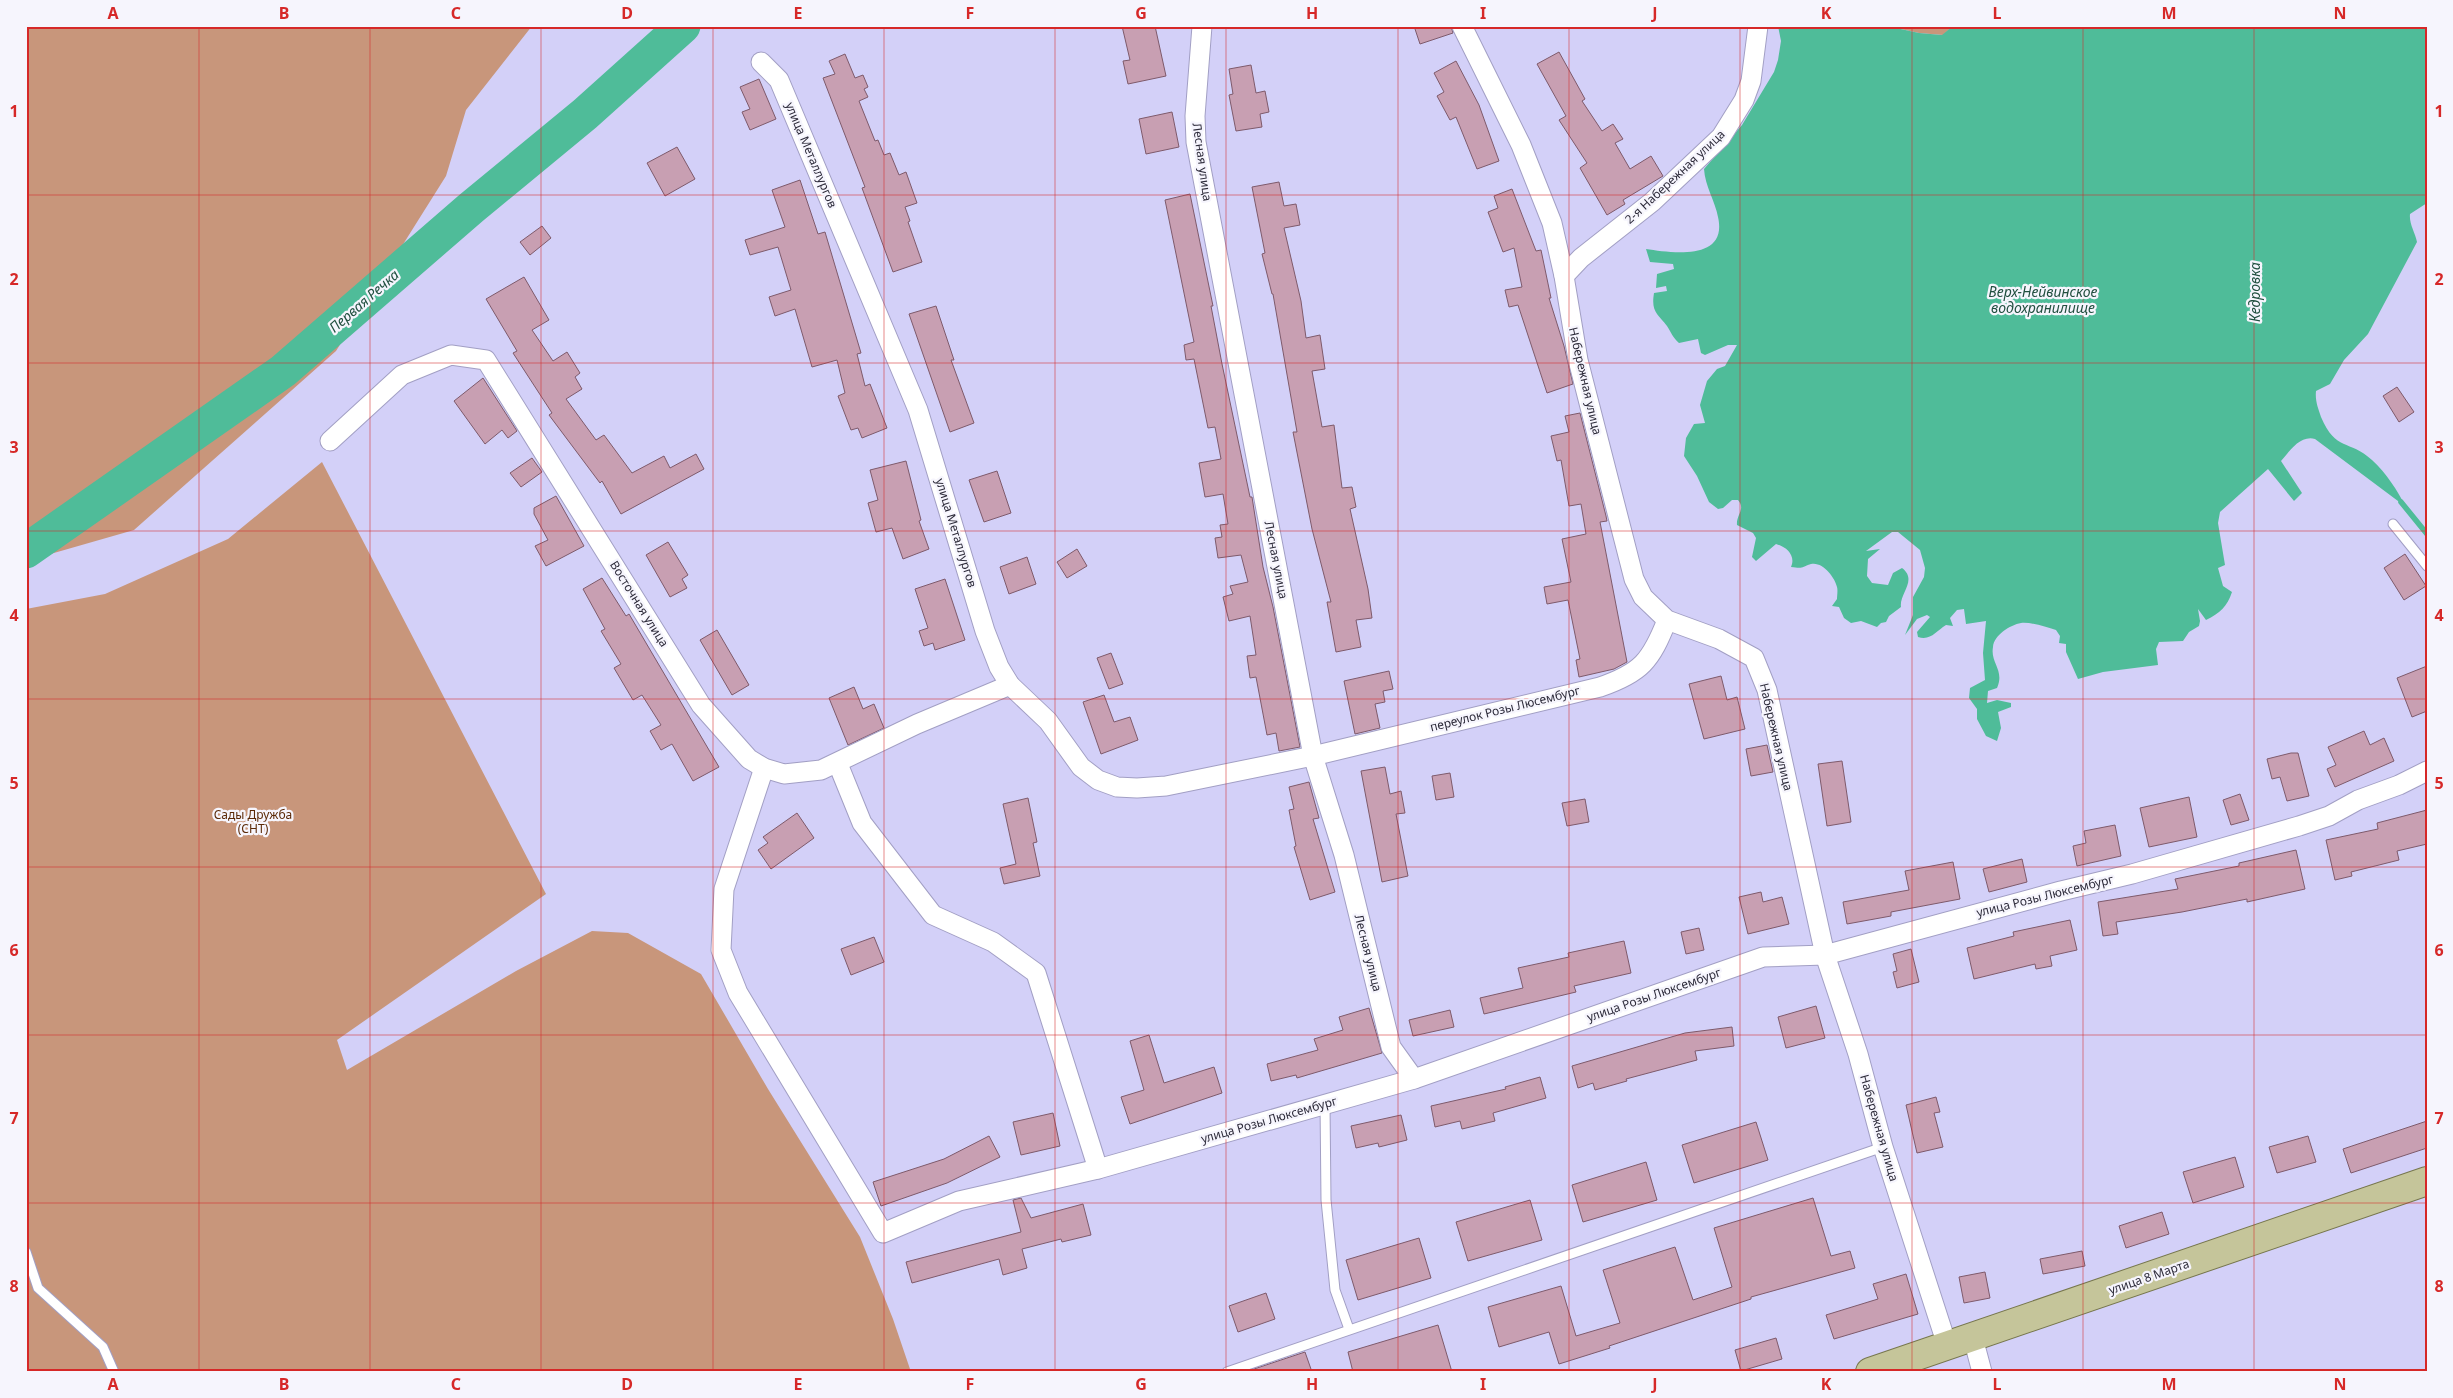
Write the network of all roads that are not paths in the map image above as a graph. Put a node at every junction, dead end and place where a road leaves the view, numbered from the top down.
1 (1202, 26) edge
2 (1462, 26) edge
3 (1758, 26) edge
4 (761, 62) dead end
5 (1564, 276) junction
6 (330, 441) dead end
7 (2392, 524) dead end
8 (2427, 566) edge
9 (1667, 620) junction
10 (1010, 685) junction
11 (1313, 756) junction
12 (838, 764) junction
13 (764, 768) junction
14 (2427, 771) edge
15 (1825, 954) junction
16 (1414, 1079) junction
17 (1325, 1104) junction
18 (1883, 1147) junction
19 (1098, 1169) junction
20 (2427, 1181) edge
21 (26, 1252) edge
22 (1349, 1329) junction
23 (1973, 1338) junction
24 (1947, 1345) junction
25 (114, 1372) edge
26 (1227, 1372) edge
27 (1870, 1372) edge
28 (1982, 1372) edge

1 - 11 street, Лесная улица
2 - 5 street, Набережная улица
3 - 5 street, 2-я Набережная улица
4 - 10 street, улица Металлургов
5 - 9 street, Набережная улица
6 - 13 street, Восточная улица
7 - 8 lane
9 - 11 street, переулок Розы Люсембург
9 - 15 street, Набережная улица
10 - 11 street, улица Металлургов
10 - 12 street, Восточная улица
11 - 16 street, Лесная улица
12 - 13 street, Восточная улица
12 - 19 street
13 - 19 street, улица Розы Люксембург
14 - 15 street, улица Розы Люксембург
15 - 16 street, улица Розы Люксембург
15 - 18 street, Набережная улица
16 - 17 street, улица Розы Люксембург
17 - 19 street, улица Розы Люксембург
17 - 22 lane
18 - 22 lane
18 - 24 street, Набережная улица
20 - 23 main road, улица 8 Марта
21 - 25 lane
22 - 26 lane
23 - 24 main road, улица 8 Марта
23 - 28 street
24 - 27 main road, улица 8 Марта

